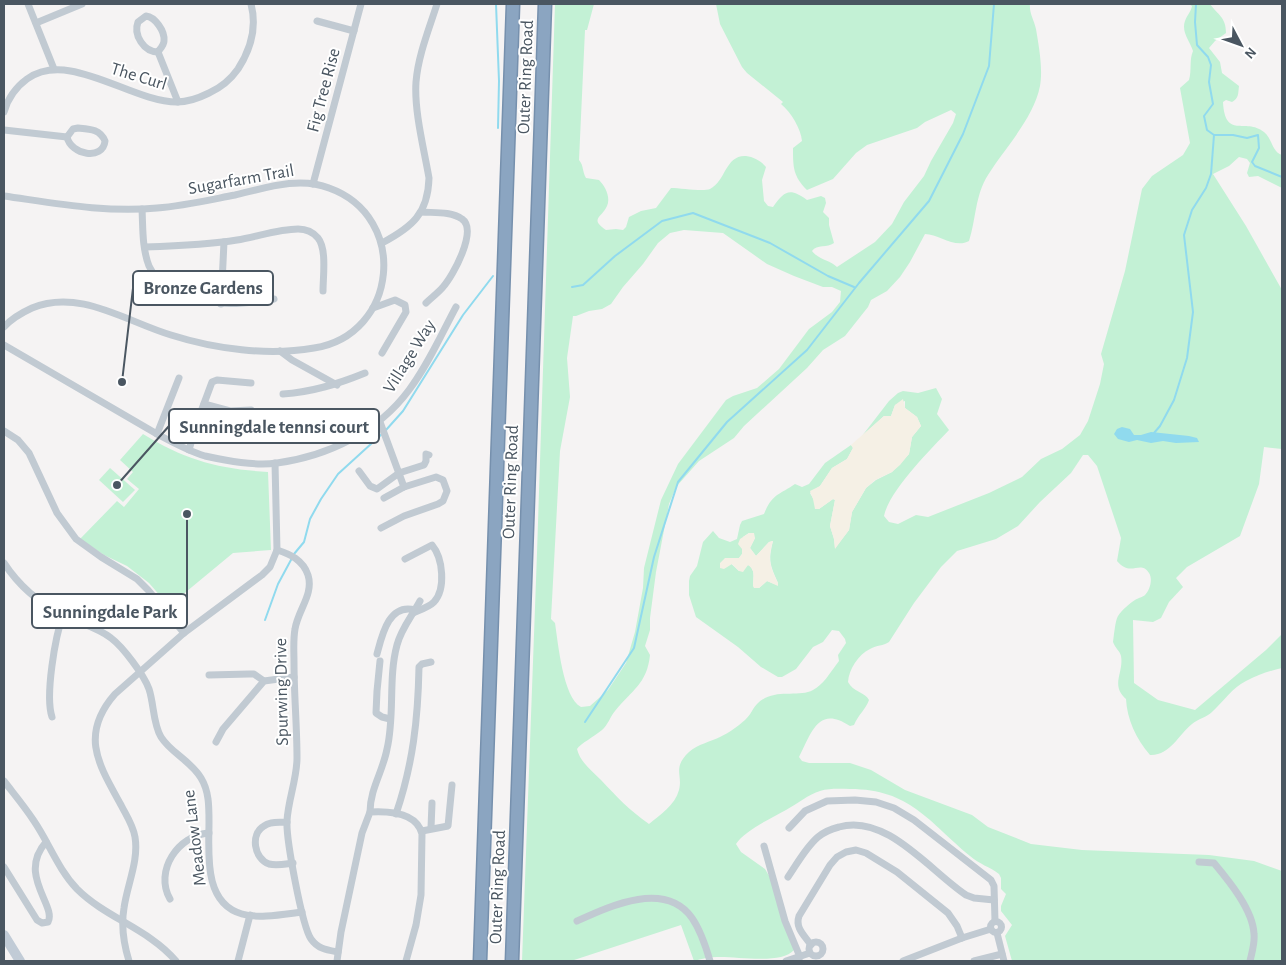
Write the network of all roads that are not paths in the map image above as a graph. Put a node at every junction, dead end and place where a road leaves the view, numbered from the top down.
1 (28, 4) edge
2 (82, 4) edge
3 (251, 4) edge
4 (361, 4) edge
5 (437, 4) edge
6 (513, 4) edge
7 (545, 4) edge
8 (317, 21) dead end
9 (36, 23) junction
10 (354, 31) junction
11 (158, 52) junction
12 (54, 69) junction
13 (178, 102) junction
14 (4, 112) edge
15 (4, 130) edge
16 (67, 137) junction
17 (313, 184) junction
18 (4, 196) edge
19 (142, 209) junction
20 (421, 212) junction
21 (224, 242) junction
22 (382, 243) junction
23 (145, 247) junction
24 (322, 291) dead end
25 (274, 299) dead end
26 (426, 303) dead end
27 (221, 304) junction
28 (456, 307) dead end
29 (373, 308) junction
30 (4, 328) edge
31 (4, 345) edge
32 (280, 351) junction
33 (382, 352) dead end
34 (365, 373) dead end
35 (179, 378) dead end
36 (250, 383) dead end
37 (336, 384) junction
38 (283, 394) dead end
39 (204, 404) junction
40 (251, 410) dead end
41 (380, 422) junction
42 (4, 431) edge
43 (157, 434) junction
44 (189, 450) junction
45 (429, 455) dead end
46 (275, 463) junction
47 (359, 471) dead end
48 (399, 474) junction
49 (404, 487) junction
50 (384, 498) dead end
51 (381, 528) dead end
52 (277, 550) junction
53 (405, 559) dead end
54 (4, 563) edge
55 (420, 601) dead end
56 (414, 612) junction
57 (63, 615) junction
58 (184, 633) junction
59 (430, 662) dead end
60 (139, 672) junction
61 (209, 675) dead end
62 (294, 677) junction
63 (264, 681) junction
64 (52, 717) dead end
65 (390, 719) junction
66 (216, 742) dead end
67 (4, 781) edge
68 (452, 785) dead end
69 (432, 802) dead end
70 (370, 812) junction
71 (396, 814) junction
72 (287, 822) junction
73 (431, 828) junction
74 (789, 828) dead end
75 (422, 831) junction
76 (209, 833) junction
77 (46, 842) junction
78 (764, 846) dead end
79 (1199, 862) dead end
80 (293, 863) junction
81 (4, 867) edge
82 (788, 877) dead end
83 (170, 899) dead end
84 (994, 900) junction
85 (302, 912) junction
86 (250, 915) junction
87 (577, 921) dead end
88 (123, 922) junction
89 (994, 931) junction
90 (4, 935) edge
91 (962, 938) junction
92 (811, 944) junction
93 (338, 952) junction
94 (810, 953) junction
95 (800, 956) junction
96 (1003, 958) edge
97 (820, 959) edge
98 (20, 961) edge
99 (129, 961) edge
100 (176, 961) edge
101 (238, 961) edge
102 (337, 961) edge
103 (406, 961) edge
104 (480, 961) edge
105 (512, 961) edge
106 (710, 961) edge
107 (786, 961) edge
108 (903, 961) edge
109 (974, 961) edge
110 (1250, 961) edge

1 - 9 street
2 - 9 street
3 - 13 street, The Curl
4 - 10 street, Fig Tree Rise
5 - 20 street
6 - 104 highway, Outer Ring Road
7 - 105 highway, Outer Ring Road
8 - 10 street
9 - 12 street
10 - 17 street, Fig Tree Rise
11 - 11 street
11 - 13 street
12 - 13 street, The Curl
12 - 14 street, The Curl
15 - 16 street
16 - 16 street
17 - 19 street, Sugarfarm Trail
17 - 22 street, Sugarfarm Trail
18 - 19 street, Sugarfarm Trail
19 - 23 street
20 - 22 street
20 - 26 street
21 - 23 street
21 - 24 street
21 - 27 street
22 - 29 street, Sugarfarm Trail
23 - 27 street
25 - 27 street
28 - 41 street, Village Way
29 - 32 street, Sugarfarm Trail
29 - 33 street
30 - 32 street, Sugarfarm Trail
31 - 43 street, Village Way
32 - 37 street
34 - 37 street
35 - 43 street
36 - 39 street
37 - 38 street
39 - 40 street
39 - 44 street
41 - 46 street, Village Way
41 - 48 street
42 - 58 street
43 - 44 street, Village Way
44 - 46 street, Village Way
45 - 48 street
46 - 52 street
47 - 48 street
48 - 49 street
49 - 50 street
49 - 51 street
52 - 58 street
52 - 62 street, Spurwing Drive
53 - 56 street
54 - 57 street, Meadow Lane
55 - 56 street
56 - 65 street
56 - 65 street
57 - 60 street, Meadow Lane
57 - 64 street
58 - 60 street
59 - 71 street
60 - 76 street, Meadow Lane
60 - 88 street
61 - 63 street
62 - 63 street
62 - 72 street, Spurwing Drive
63 - 66 street
65 - 70 street
67 - 77 street
68 - 73 street
69 - 73 street
70 - 71 street
70 - 93 street
71 - 75 street
72 - 80 street, Spurwing Drive
72 - 80 street
73 - 75 street
74 - 84 street
75 - 103 street
76 - 83 street
76 - 86 street, Meadow Lane
77 - 81 street
77 - 88 street
78 - 95 street
79 - 110 street
80 - 85 street, Spurwing Drive
82 - 84 street
84 - 89 street
85 - 86 street, Meadow Lane
85 - 93 street, Spurwing Drive
86 - 101 street
87 - 106 street
88 - 99 street
88 - 100 street
89 - 91 street
89 - 96 street
90 - 98 main road
91 - 92 street
91 - 108 street
92 - 94 street
92 - 97 street
93 - 102 street
94 - 95 street
94 - 97 street
95 - 107 street
96 - 109 street

